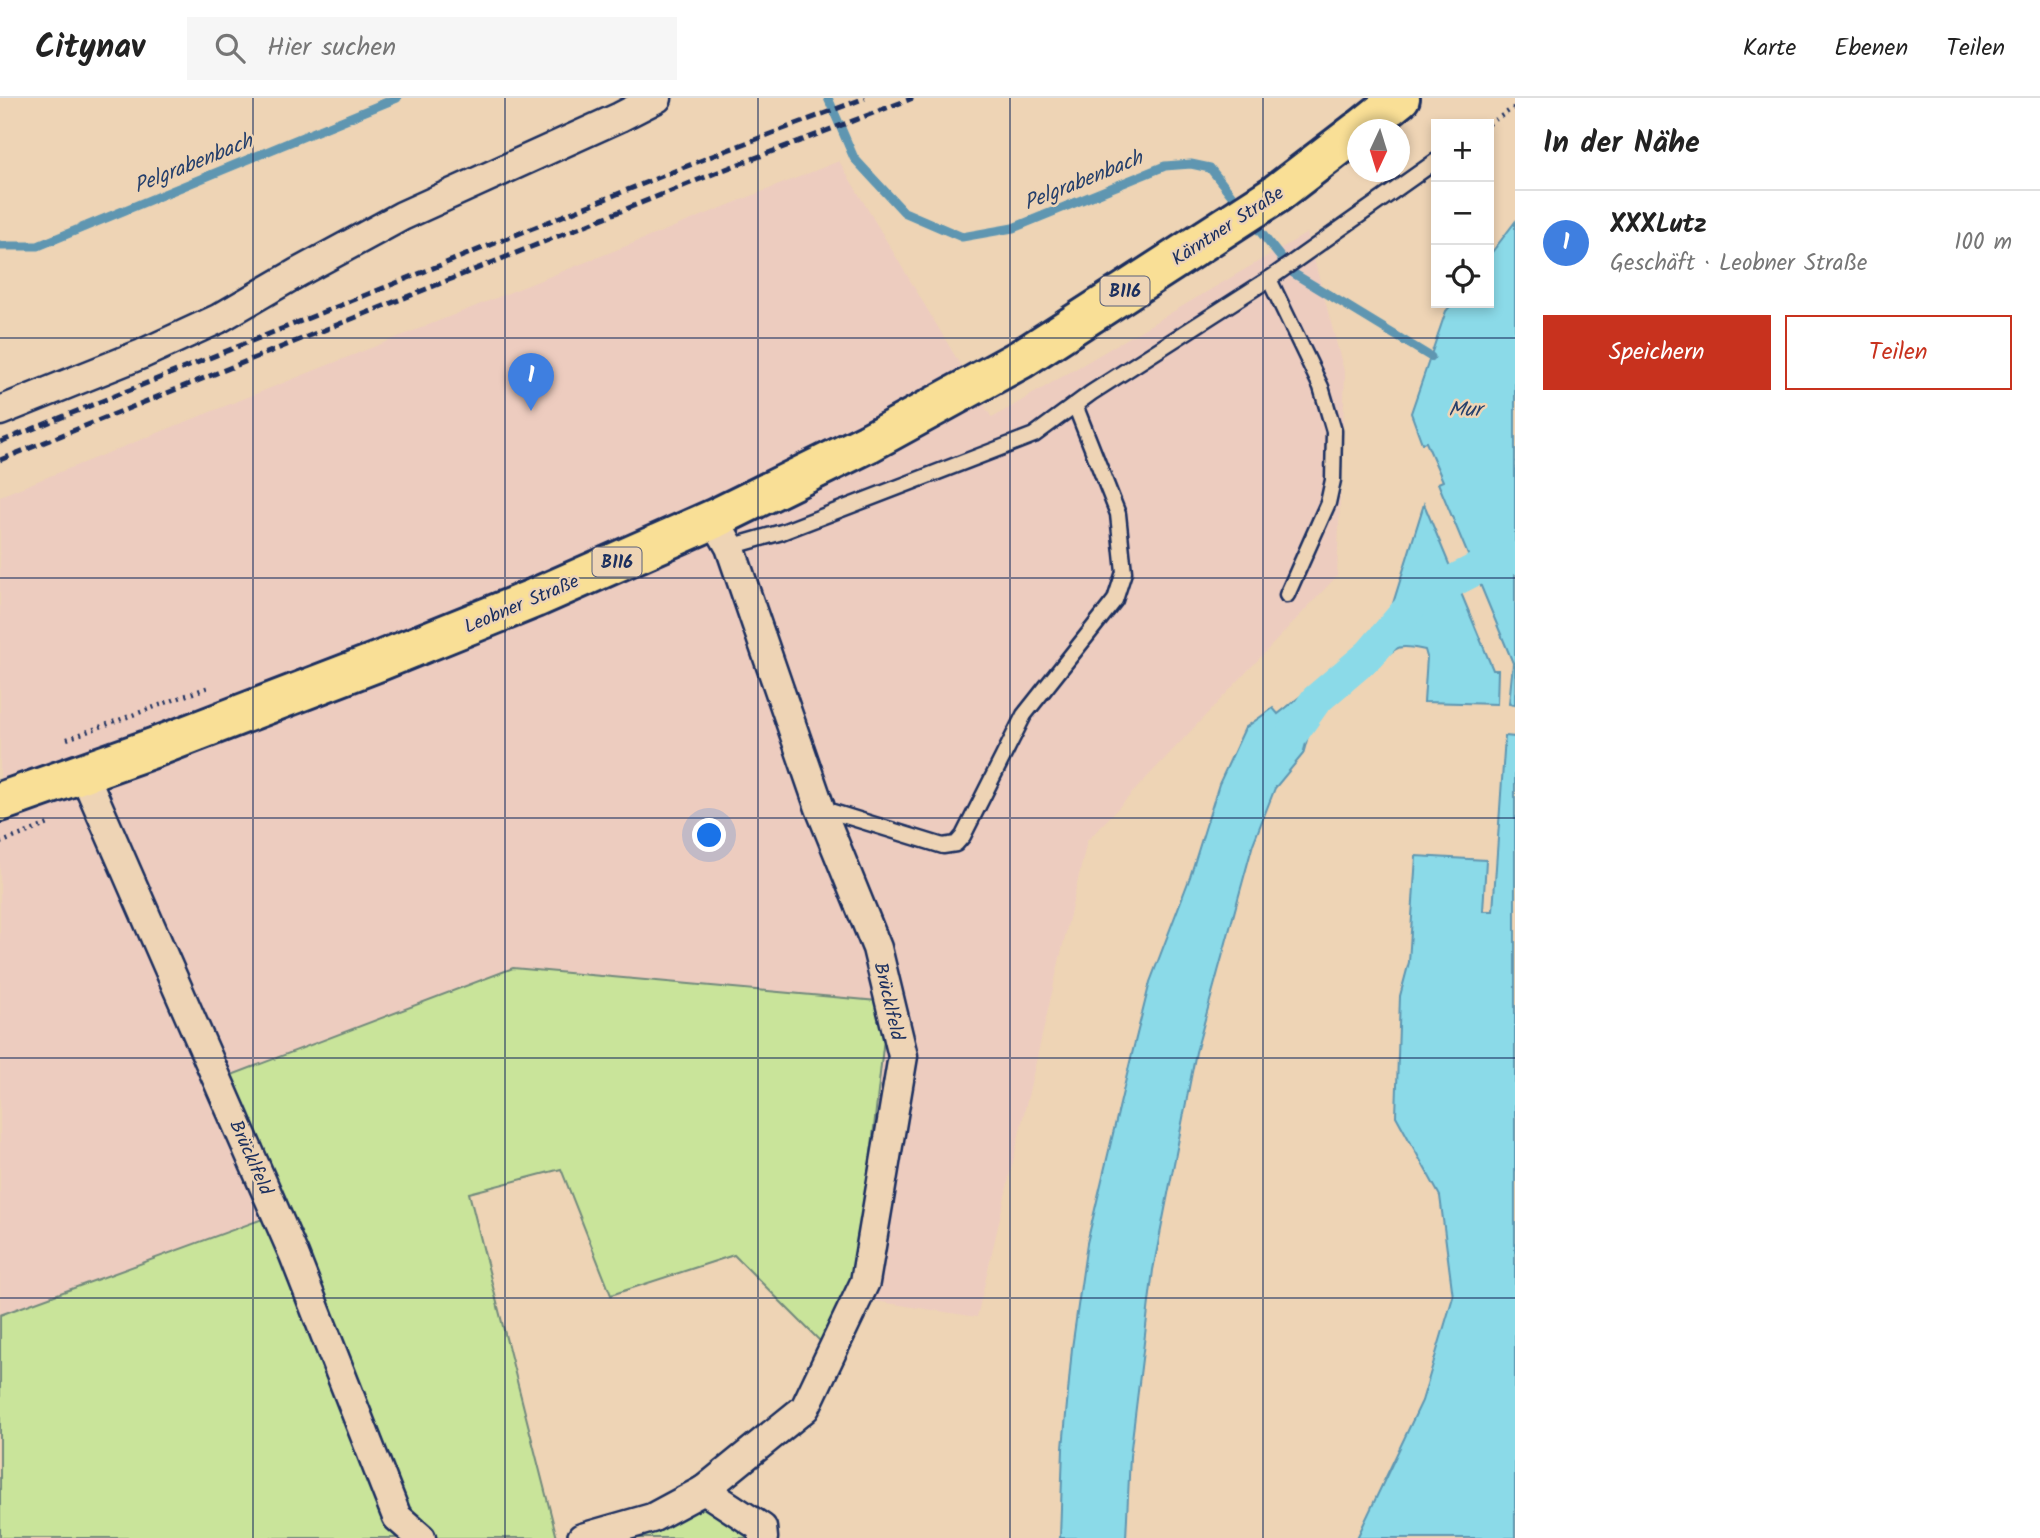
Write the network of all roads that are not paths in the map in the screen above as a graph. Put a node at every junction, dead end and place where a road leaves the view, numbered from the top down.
1 (657, 98) edge
2 (1400, 98) edge
3 (1373, 119) edge
4 (1347, 139) edge
5 (1431, 165) edge
6 (1270, 278) junction
7 (1021, 359) joint
8 (1075, 405) junction
9 (0, 411) edge
10 (722, 533) junction
11 (1287, 595) dead end
12 (83, 772) junction
13 (0, 802) edge
14 (820, 808) junction
15 (704, 1490) junction
16 (421, 1538) edge
17 (582, 1538) edge
18 (763, 1538) edge

1 - 9 street
2 - 3 main road, Kärntner Straße / B116
4 - 7 main road, Kärntner Straße / B116
5 - 6 lane
6 - 8 lane
6 - 11 lane
7 - 10 main road, Leobner Straße / B116
8 - 10 lane
8 - 14 lane
10 - 12 main road, Leobner Straße / B116
10 - 14 street, Brücklfeld
12 - 13 main road, Leobner Straße / B116
12 - 16 street, Brücklfeld
14 - 15 street, Brücklfeld
15 - 17 street, Brücklfeld
15 - 18 street

